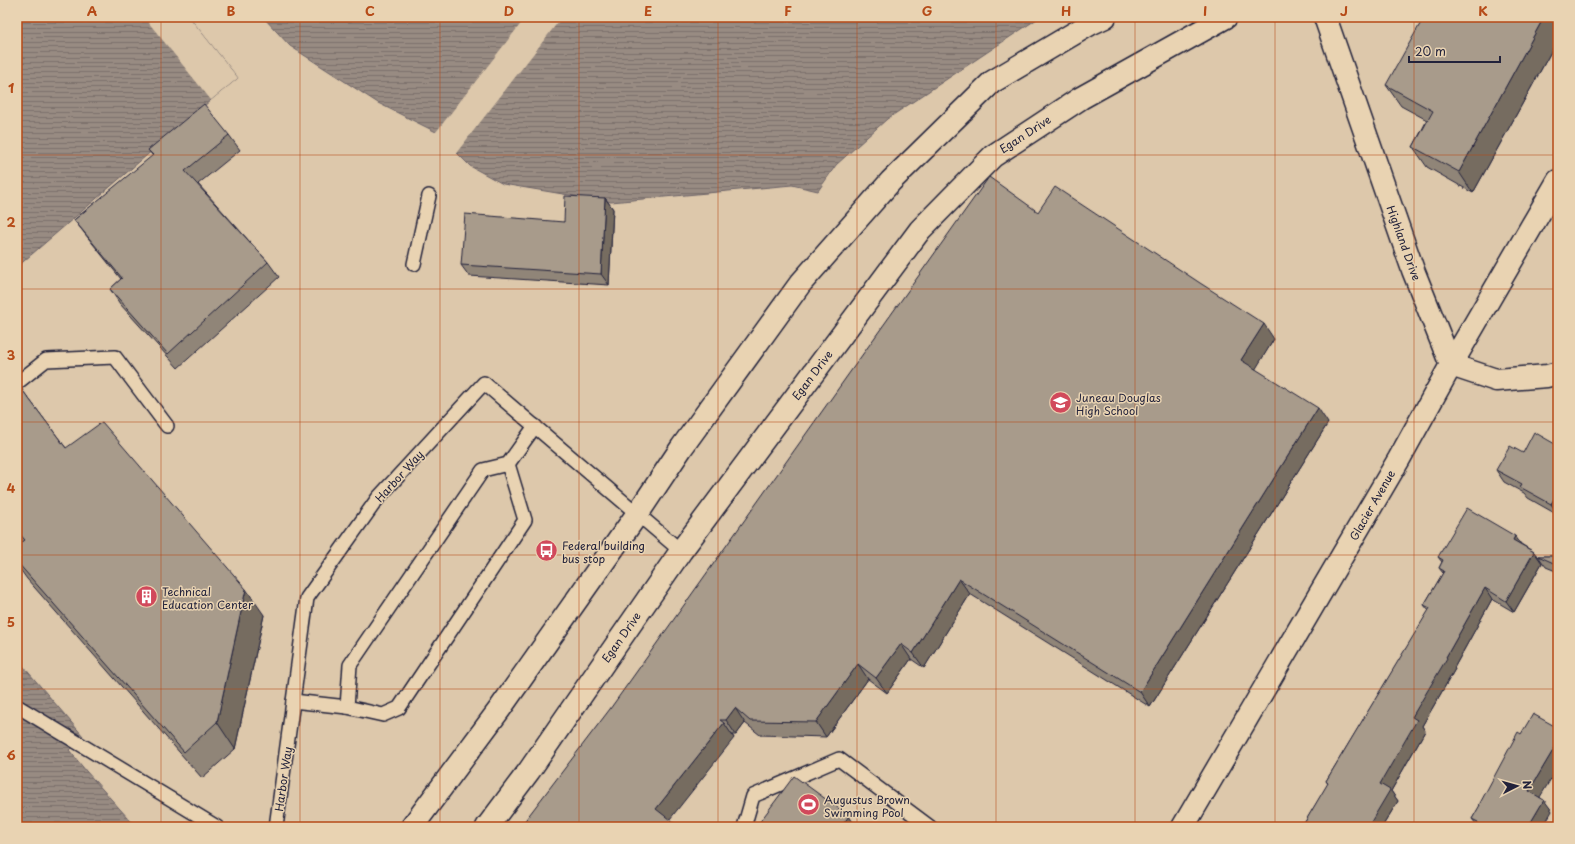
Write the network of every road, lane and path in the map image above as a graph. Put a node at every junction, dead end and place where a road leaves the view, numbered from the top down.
1 (1105, 17) edge
2 (1226, 17) edge
3 (1325, 17) edge
4 (1558, 181) edge
5 (429, 196) dead end
6 (414, 264) dead end
7 (1451, 364) junction
8 (1558, 373) edge
9 (17, 383) edge
10 (167, 426) dead end
11 (535, 426) junction
12 (508, 464) junction
13 (638, 513) junction
14 (681, 551) junction
15 (293, 701) junction
16 (17, 706) edge
17 (346, 707) junction
18 (217, 827) edge
19 (276, 827) edge
20 (412, 827) edge
21 (487, 827) edge
22 (744, 827) edge
23 (930, 827) edge
24 (1183, 827) edge

1 - 13 main road
2 - 14 main road, Egan Drive
3 - 7 main road, Highland Drive
4 - 7 main road, Glacier Avenue
5 - 6 lane
7 - 8 main road
7 - 24 main road, Glacier Avenue
9 - 10 lane
11 - 12 lane
11 - 13 lane, Harbor Way
11 - 15 lane, Harbor Way
12 - 17 lane
12 - 17 lane
13 - 14 lane, Harbor Way
13 - 20 main road
14 - 21 main road, Egan Drive
15 - 17 lane
15 - 19 lane, Harbor Way
16 - 18 lane
22 - 23 lane

